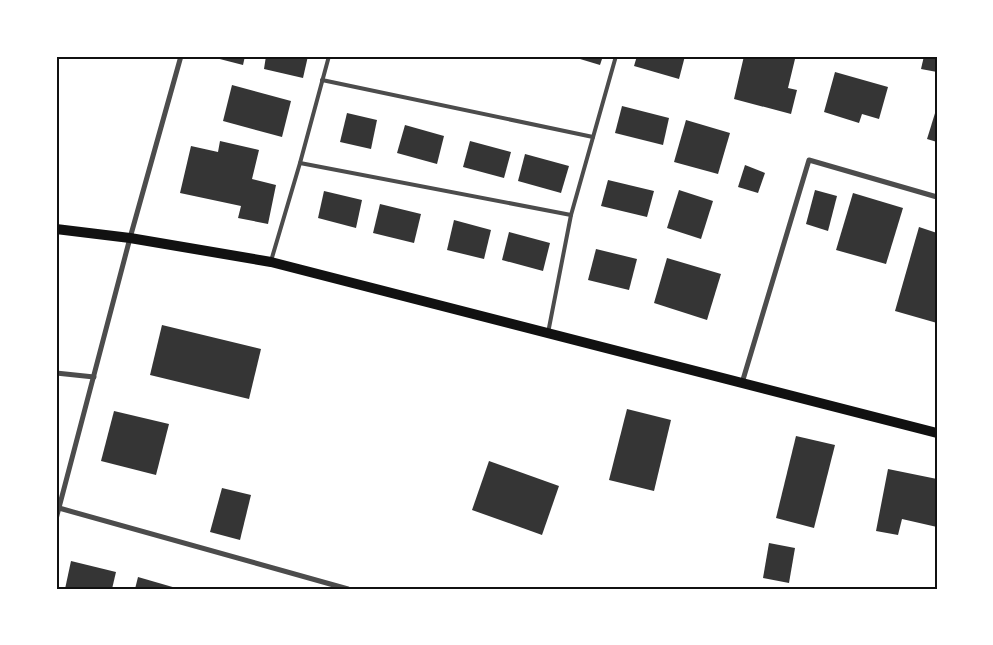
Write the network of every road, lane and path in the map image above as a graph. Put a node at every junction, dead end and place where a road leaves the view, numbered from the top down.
1 (181, 56) edge
2 (329, 56) edge
3 (616, 56) edge
4 (322, 80) junction
5 (593, 137) junction
6 (300, 163) junction
7 (937, 197) edge
8 (571, 215) junction
9 (56, 229) edge
10 (130, 238) junction
11 (271, 262) junction
12 (548, 333) junction
13 (56, 374) edge
14 (94, 377) junction
15 (742, 383) junction
16 (937, 433) edge
17 (59, 508) junction
18 (56, 519) edge
19 (348, 589) edge

1 - 10 street
2 - 4 lane
3 - 5 lane
4 - 5 lane
4 - 6 lane
5 - 8 lane
6 - 8 lane
6 - 11 lane
7 - 15 street
8 - 12 lane
9 - 10 main road
10 - 11 main road
10 - 14 street
11 - 12 main road
12 - 15 main road
13 - 14 street
14 - 17 street
15 - 16 main road
17 - 18 street
17 - 19 street

